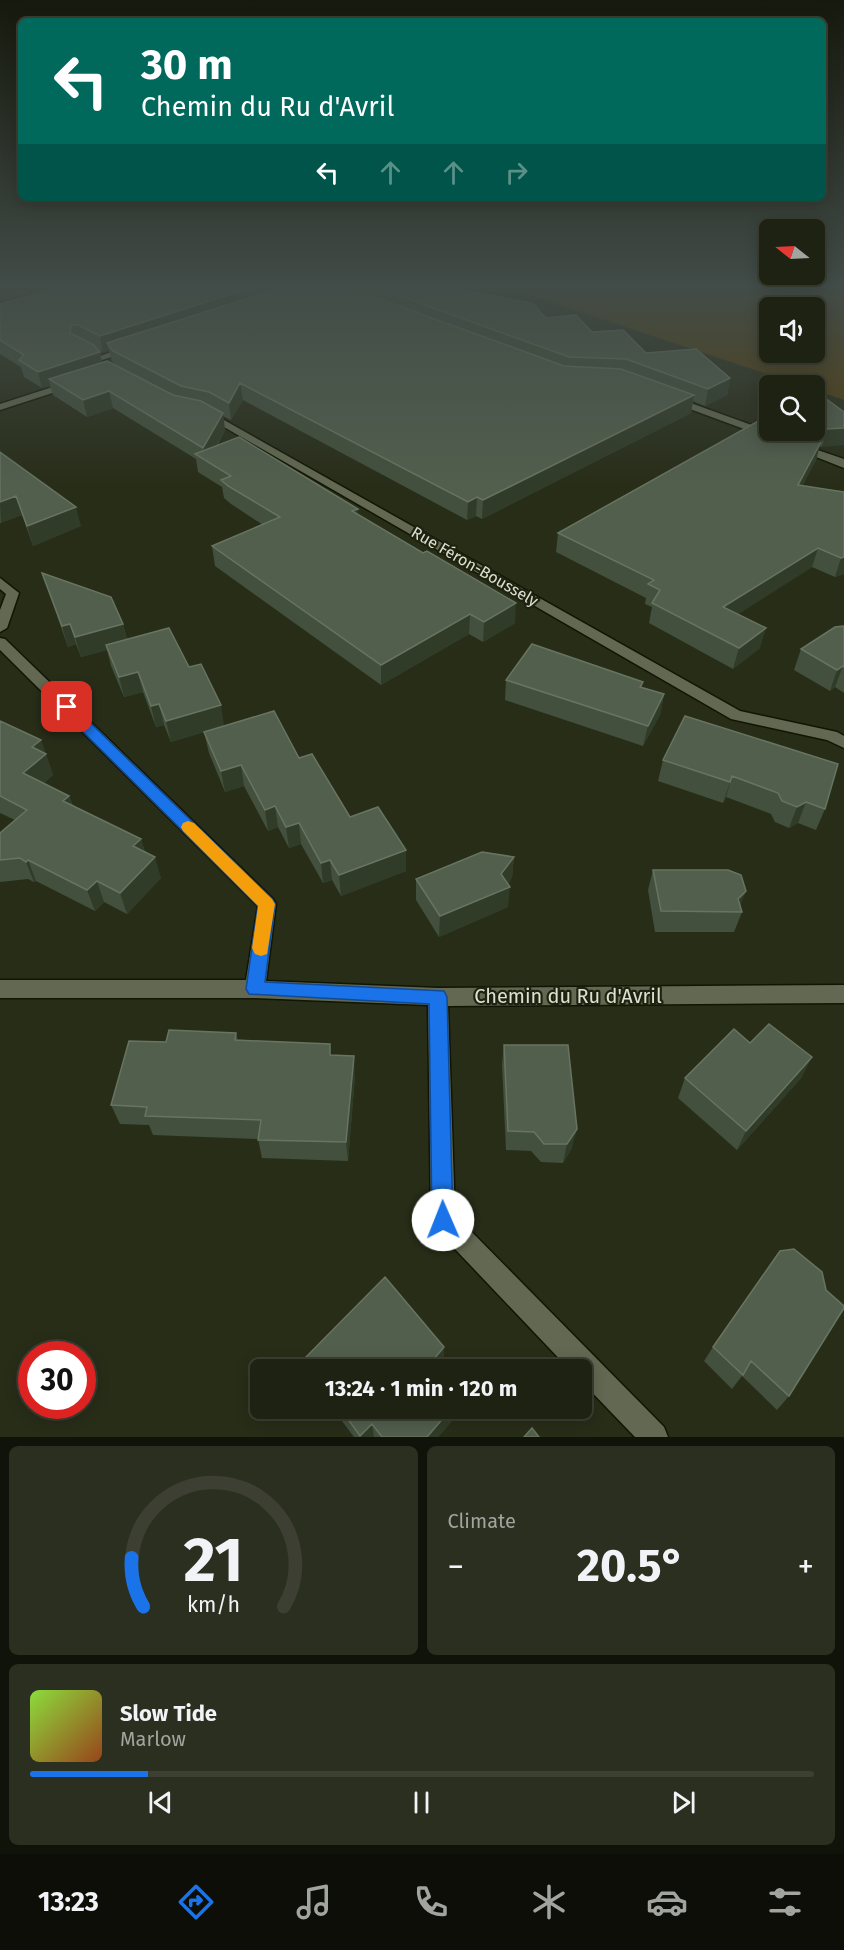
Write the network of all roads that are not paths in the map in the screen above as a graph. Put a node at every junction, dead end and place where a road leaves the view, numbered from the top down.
1 (118, 352) edge
2 (101, 358) edge
3 (78, 381) edge
4 (665, 397) edge
5 (0, 406) edge
6 (194, 410) edge
7 (759, 432) edge
8 (787, 442) edge
9 (844, 465) edge
10 (0, 582) edge
11 (0, 628) edge
12 (0, 642) edge
13 (844, 743) edge
14 (0, 989) edge
15 (255, 989) junction
16 (844, 994) edge
17 (438, 997) junction
18 (654, 1437) edge

1 - 2 street
3 - 5 street
4 - 7 street
6 - 13 street, Rue Féron-Boussely
8 - 9 street
10 - 11 street
12 - 15 street
14 - 15 street, Chemin du Ru d'Avril
15 - 17 street, Chemin du Ru d'Avril
16 - 17 street, Chemin du Ru d'Avril
17 - 18 street

